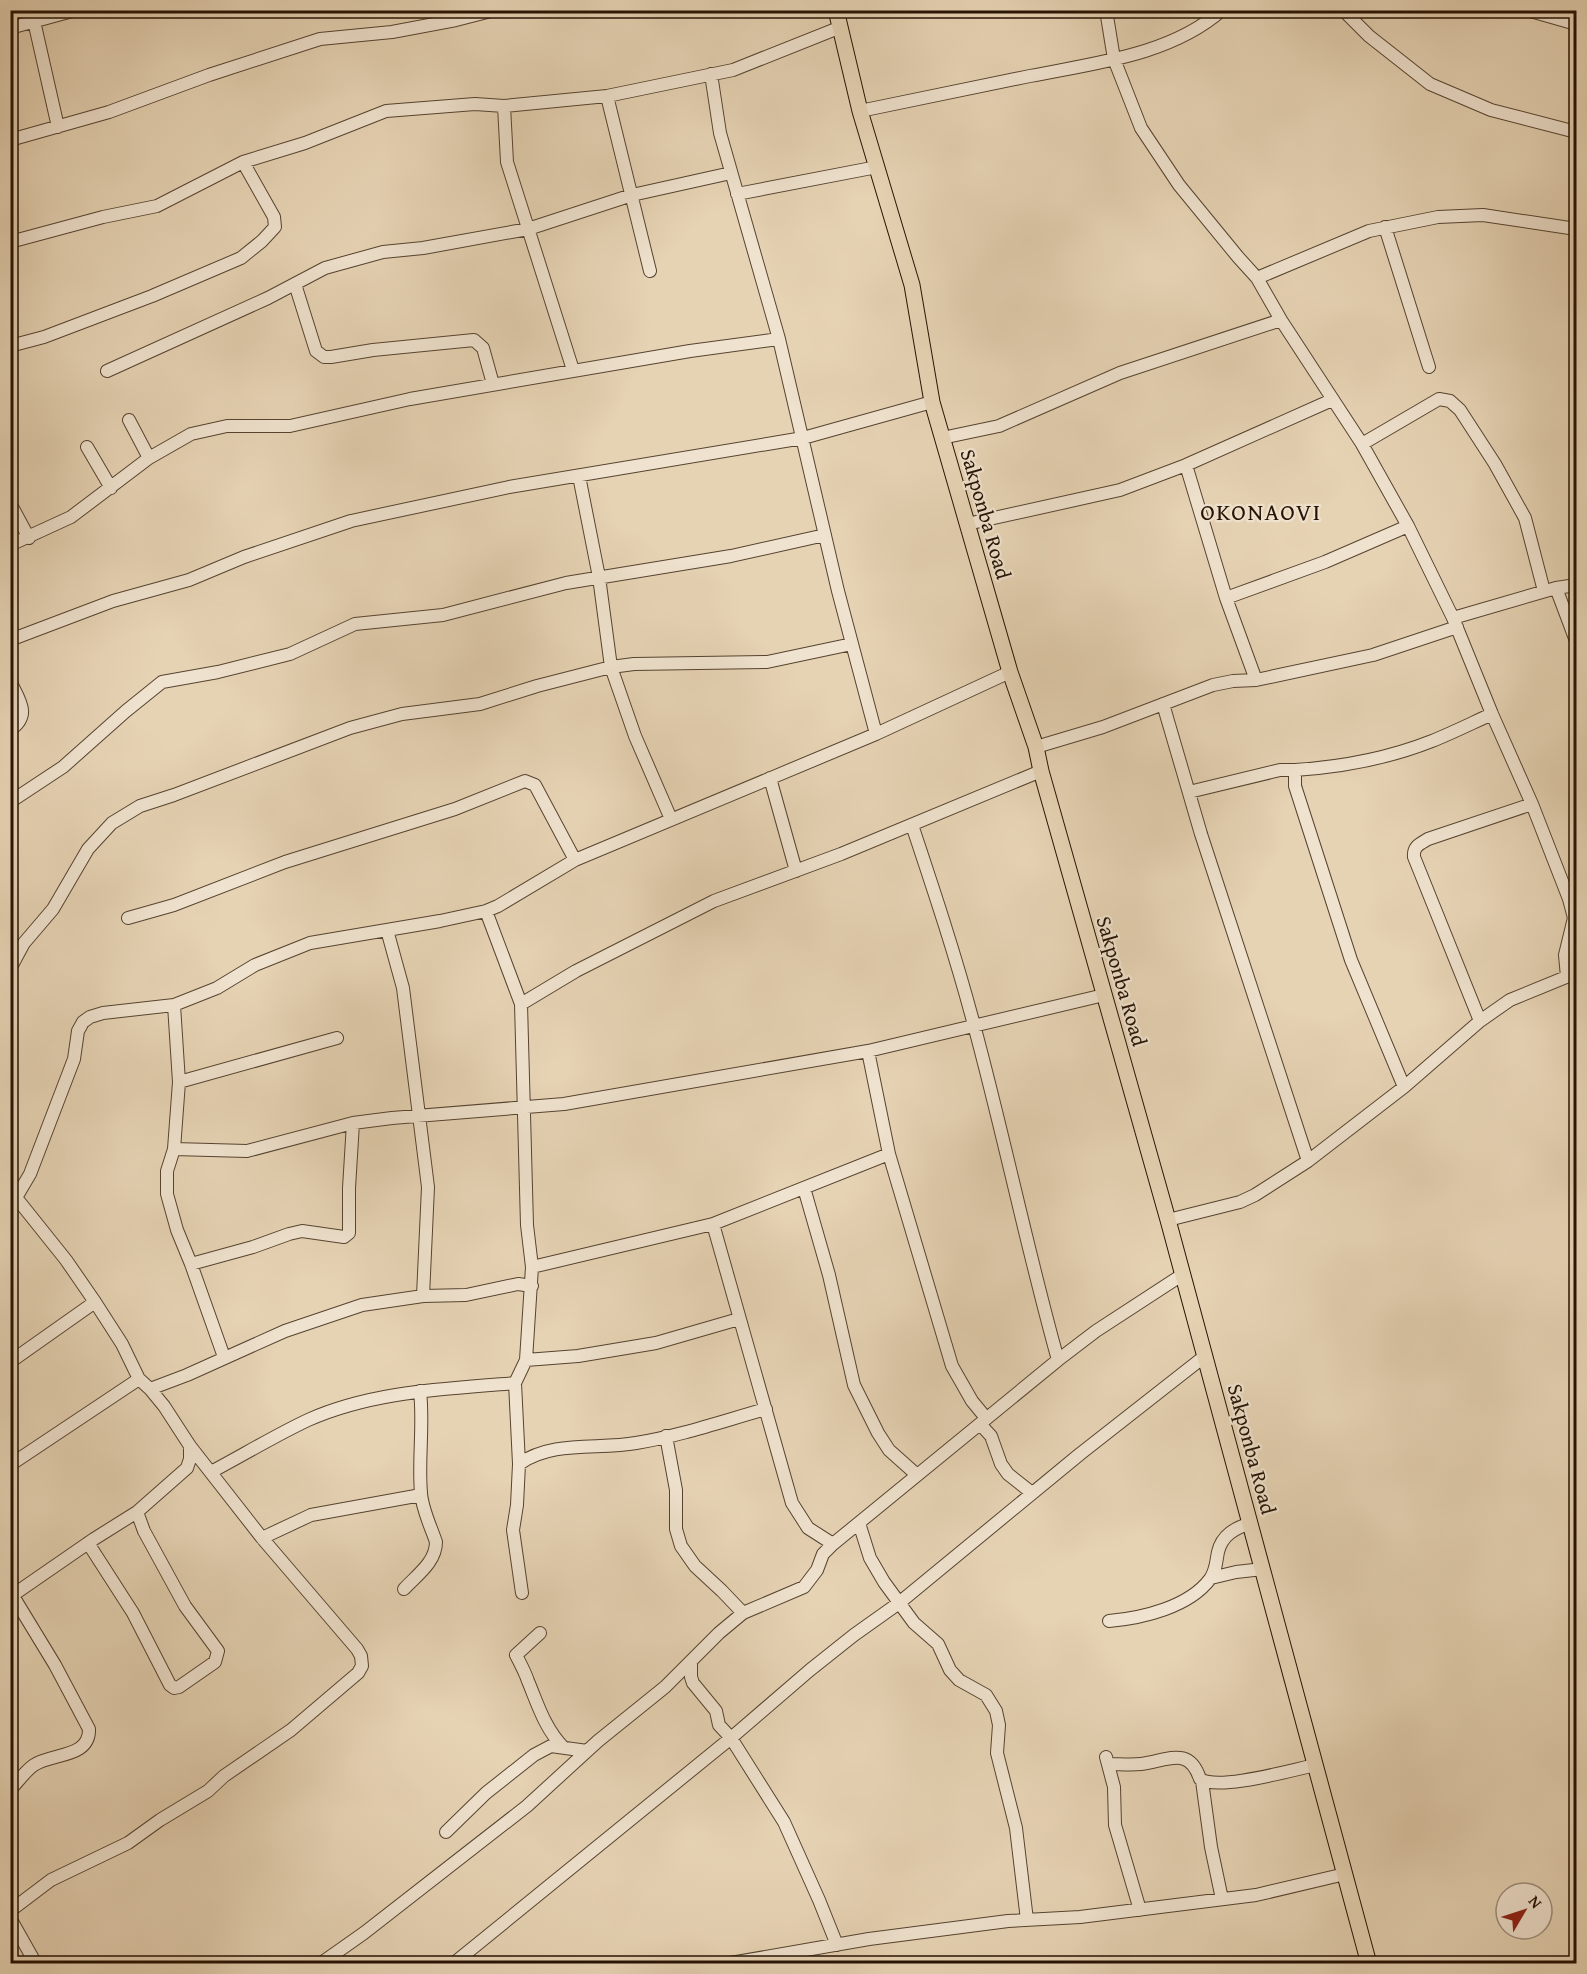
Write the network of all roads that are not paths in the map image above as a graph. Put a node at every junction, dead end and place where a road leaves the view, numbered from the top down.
1 (24, 10) edge
2 (76, 10) edge
3 (495, 10) edge
4 (836, 10) edge
5 (1107, 10) edge
6 (1222, 10) edge
7 (1343, 10) edge
8 (1527, 10) edge
9 (31, 22) junction
10 (1576, 24) edge
11 (841, 27) junction
12 (10, 28) edge
13 (1114, 59) junction
14 (711, 74) junction
15 (607, 96) junction
16 (504, 106) junction
17 (860, 111) junction
18 (58, 127) junction
19 (1576, 132) edge
20 (10, 140) edge
21 (243, 162) junction
22 (877, 167) junction
23 (731, 173) junction
24 (737, 194) junction
25 (632, 195) junction
26 (1385, 227) junction
27 (528, 229) junction
28 (1576, 229) edge
29 (10, 242) edge
30 (650, 271) dead end
31 (1257, 278) junction
32 (295, 284) junction
33 (1281, 320) junction
34 (779, 339) junction
35 (10, 345) edge
36 (1429, 367) dead end
37 (573, 370) junction
38 (107, 371) dead end
39 (493, 384) junction
40 (1332, 400) junction
41 (932, 402) junction
42 (129, 420) dead end
43 (803, 438) junction
44 (942, 438) junction
45 (1362, 444) junction
46 (87, 447) dead end
47 (149, 458) junction
48 (1186, 465) junction
49 (579, 476) junction
50 (111, 488) junction
51 (10, 503) edge
52 (967, 524) junction
53 (1408, 526) junction
54 (825, 535) junction
55 (29, 538) junction
56 (10, 546) edge
57 (599, 577) junction
58 (1576, 585) edge
59 (1550, 590) junction
60 (1226, 598) junction
61 (1455, 622) junction
62 (10, 640) edge
63 (1576, 641) edge
64 (852, 644) junction
65 (611, 667) junction
66 (1010, 672) junction
67 (1256, 680) junction
68 (10, 681) edge
69 (1163, 704) junction
70 (1492, 714) junction
71 (10, 730) edge
72 (876, 734) junction
73 (1036, 747) junction
74 (1295, 770) junction
75 (1041, 771) junction
76 (770, 778) junction
77 (1189, 792) junction
78 (10, 802) edge
79 (1532, 804) junction
80 (671, 819) junction
81 (912, 825) junction
82 (574, 860) junction
83 (796, 871) junction
84 (486, 911) junction
85 (128, 918) dead end
86 (387, 930) junction
87 (10, 969) edge
88 (1572, 975) edge
89 (1104, 995) junction
90 (521, 1004) junction
91 (174, 1005) junction
92 (1480, 1021) junction
93 (974, 1025) junction
94 (337, 1038) dead end
95 (868, 1051) junction
96 (179, 1082) junction
97 (1404, 1087) junction
98 (523, 1107) junction
99 (419, 1115) junction
100 (353, 1123) junction
101 (174, 1149) junction
102 (889, 1154) junction
103 (1308, 1161) junction
104 (804, 1188) junction
105 (14, 1193) edge
106 (1168, 1220) junction
107 (713, 1224) junction
108 (191, 1264) junction
109 (532, 1267) junction
110 (1182, 1275) junction
111 (532, 1286) junction
112 (423, 1296) junction
113 (95, 1302) junction
114 (739, 1319) junction
115 (1204, 1356) junction
116 (224, 1357) junction
117 (526, 1360) junction
118 (1058, 1360) junction
119 (10, 1362) edge
120 (139, 1379) junction
121 (171, 1382) junction
122 (515, 1383) junction
123 (150, 1389) junction
124 (420, 1391) junction
125 (164, 1406) junction
126 (766, 1409) junction
127 (983, 1421) junction
128 (666, 1436) junction
129 (189, 1446) junction
130 (519, 1464) junction
131 (10, 1465) edge
132 (211, 1472) junction
133 (916, 1476) junction
134 (1032, 1493) junction
135 (421, 1496) junction
136 (137, 1512) junction
137 (859, 1523) junction
138 (1251, 1523) junction
139 (262, 1538) junction
140 (88, 1543) junction
141 (833, 1544) junction
142 (1263, 1569) junction
143 (1211, 1578) junction
144 (405, 1589) dead end
145 (522, 1593) dead end
146 (12, 1597) edge
147 (899, 1603) junction
148 (743, 1613) junction
149 (1110, 1621) dead end
150 (540, 1633) dead end
151 (691, 1661) junction
152 (731, 1738) junction
153 (564, 1748) junction
154 (587, 1751) junction
155 (1316, 1765) junction
156 (1202, 1781) junction
157 (10, 1790) edge
158 (446, 1832) dead end
159 (1345, 1874) junction
160 (1222, 1899) junction
161 (1140, 1910) junction
162 (10, 1911) edge
163 (10, 1918) edge
164 (1027, 1920) junction
165 (837, 1945) junction
166 (329, 1961) edge
167 (36, 1964) edge
168 (453, 1964) edge
169 (725, 1964) edge
170 (1369, 1964) edge

1 - 9 street
2 - 9 street
3 - 18 street
4 - 11 main road, Sakponba Road
5 - 13 street
6 - 13 street
7 - 19 street
8 - 10 street
9 - 12 street
9 - 18 street
11 - 14 street
11 - 17 main road, Sakponba Road
13 - 17 street
13 - 31 street
14 - 15 street
14 - 23 street
15 - 16 street
15 - 25 street
16 - 21 street
16 - 27 street
17 - 22 main road, Sakponba Road
18 - 20 street
21 - 29 street
21 - 35 street
22 - 24 street
22 - 41 main road, Sakponba Road
23 - 24 street
23 - 25 street
24 - 34 street
25 - 27 street
25 - 30 street
26 - 28 street
26 - 31 street
26 - 36 street
27 - 32 street
27 - 37 street
31 - 33 street
32 - 38 street
32 - 39 street
33 - 40 street
33 - 44 street
34 - 37 street
34 - 43 street
37 - 39 street
39 - 47 street
40 - 45 street
40 - 48 street
41 - 43 street
41 - 44 main road, Sakponba Road
42 - 47 street
43 - 49 street
43 - 54 street
44 - 52 main road, Sakponba Road
45 - 53 street
45 - 59 street
46 - 50 street
47 - 50 street
48 - 52 street
48 - 60 street
49 - 57 street
49 - 62 street
50 - 55 street
51 - 55 street
52 - 66 main road, Sakponba Road
53 - 60 street
53 - 61 street
54 - 57 street
54 - 64 street
55 - 56 street
57 - 65 street
57 - 78 street
58 - 59 street
59 - 61 street
59 - 63 street
60 - 67 street
61 - 67 street
61 - 70 street
64 - 65 street
64 - 72 street
65 - 80 street
65 - 87 street
66 - 72 street
66 - 73 main road, Sakponba Road
67 - 69 street
68 - 71 street
69 - 73 street
69 - 77 street
70 - 74 street
70 - 79 street
72 - 76 street
73 - 75 main road, Sakponba Road
74 - 77 street
74 - 97 street
75 - 81 street
75 - 89 main road, Sakponba Road
76 - 80 street
76 - 83 street
77 - 103 street
79 - 88 street
79 - 92 street
80 - 82 street
81 - 83 street
81 - 93 street
82 - 84 street
82 - 85 street
83 - 90 street
84 - 86 street
84 - 90 street
86 - 91 street
86 - 99 street
88 - 92 street
89 - 93 street
89 - 106 main road, Sakponba Road
90 - 98 street
91 - 96 street
91 - 105 street
92 - 97 street
93 - 95 street
93 - 118 street
94 - 96 street
95 - 98 street
95 - 102 street
96 - 101 street
97 - 103 street
98 - 99 street
98 - 109 street
99 - 100 street
99 - 112 street
100 - 101 street
100 - 108 street
101 - 108 street
102 - 104 street
102 - 127 street
103 - 106 street
104 - 107 street
104 - 133 street
105 - 113 street
106 - 110 main road, Sakponba Road
107 - 109 street
107 - 114 street
108 - 116 street
109 - 111 street
110 - 115 main road, Sakponba Road
110 - 118 street
111 - 112 street
111 - 117 street
112 - 116 street
113 - 119 street
113 - 120 street
114 - 117 street
114 - 126 street
115 - 134 street
115 - 138 main road, Sakponba Road
116 - 121 street
117 - 122 street
118 - 127 street
120 - 123 street
120 - 131 street
121 - 123 street
121 - 125 street
122 - 124 street
122 - 130 street
123 - 125 street
124 - 132 street
124 - 135 street
125 - 129 street
126 - 128 street
126 - 141 street
127 - 133 street
127 - 134 street
128 - 130 street
128 - 148 street
129 - 132 street
129 - 136 street
130 - 145 street
132 - 139 street
133 - 137 street
134 - 147 street
135 - 139 street
135 - 144 street
136 - 140 street
136 - 140 street
137 - 141 street
137 - 147 street
138 - 142 main road, Sakponba Road
138 - 143 street
139 - 162 street
140 - 146 street
141 - 148 street
142 - 143 street
142 - 155 main road, Sakponba Road
143 - 149 street
146 - 157 street
147 - 152 street
147 - 164 street
148 - 151 street
150 - 153 street
151 - 152 street
151 - 154 street
152 - 165 street
152 - 168 street
153 - 154 street
153 - 158 street
154 - 166 street
155 - 156 street
155 - 159 main road, Sakponba Road
156 - 160 street
156 - 161 street
159 - 160 street
159 - 170 main road, Sakponba Road
160 - 161 street
161 - 164 street
163 - 167 street
164 - 165 street
165 - 169 street

